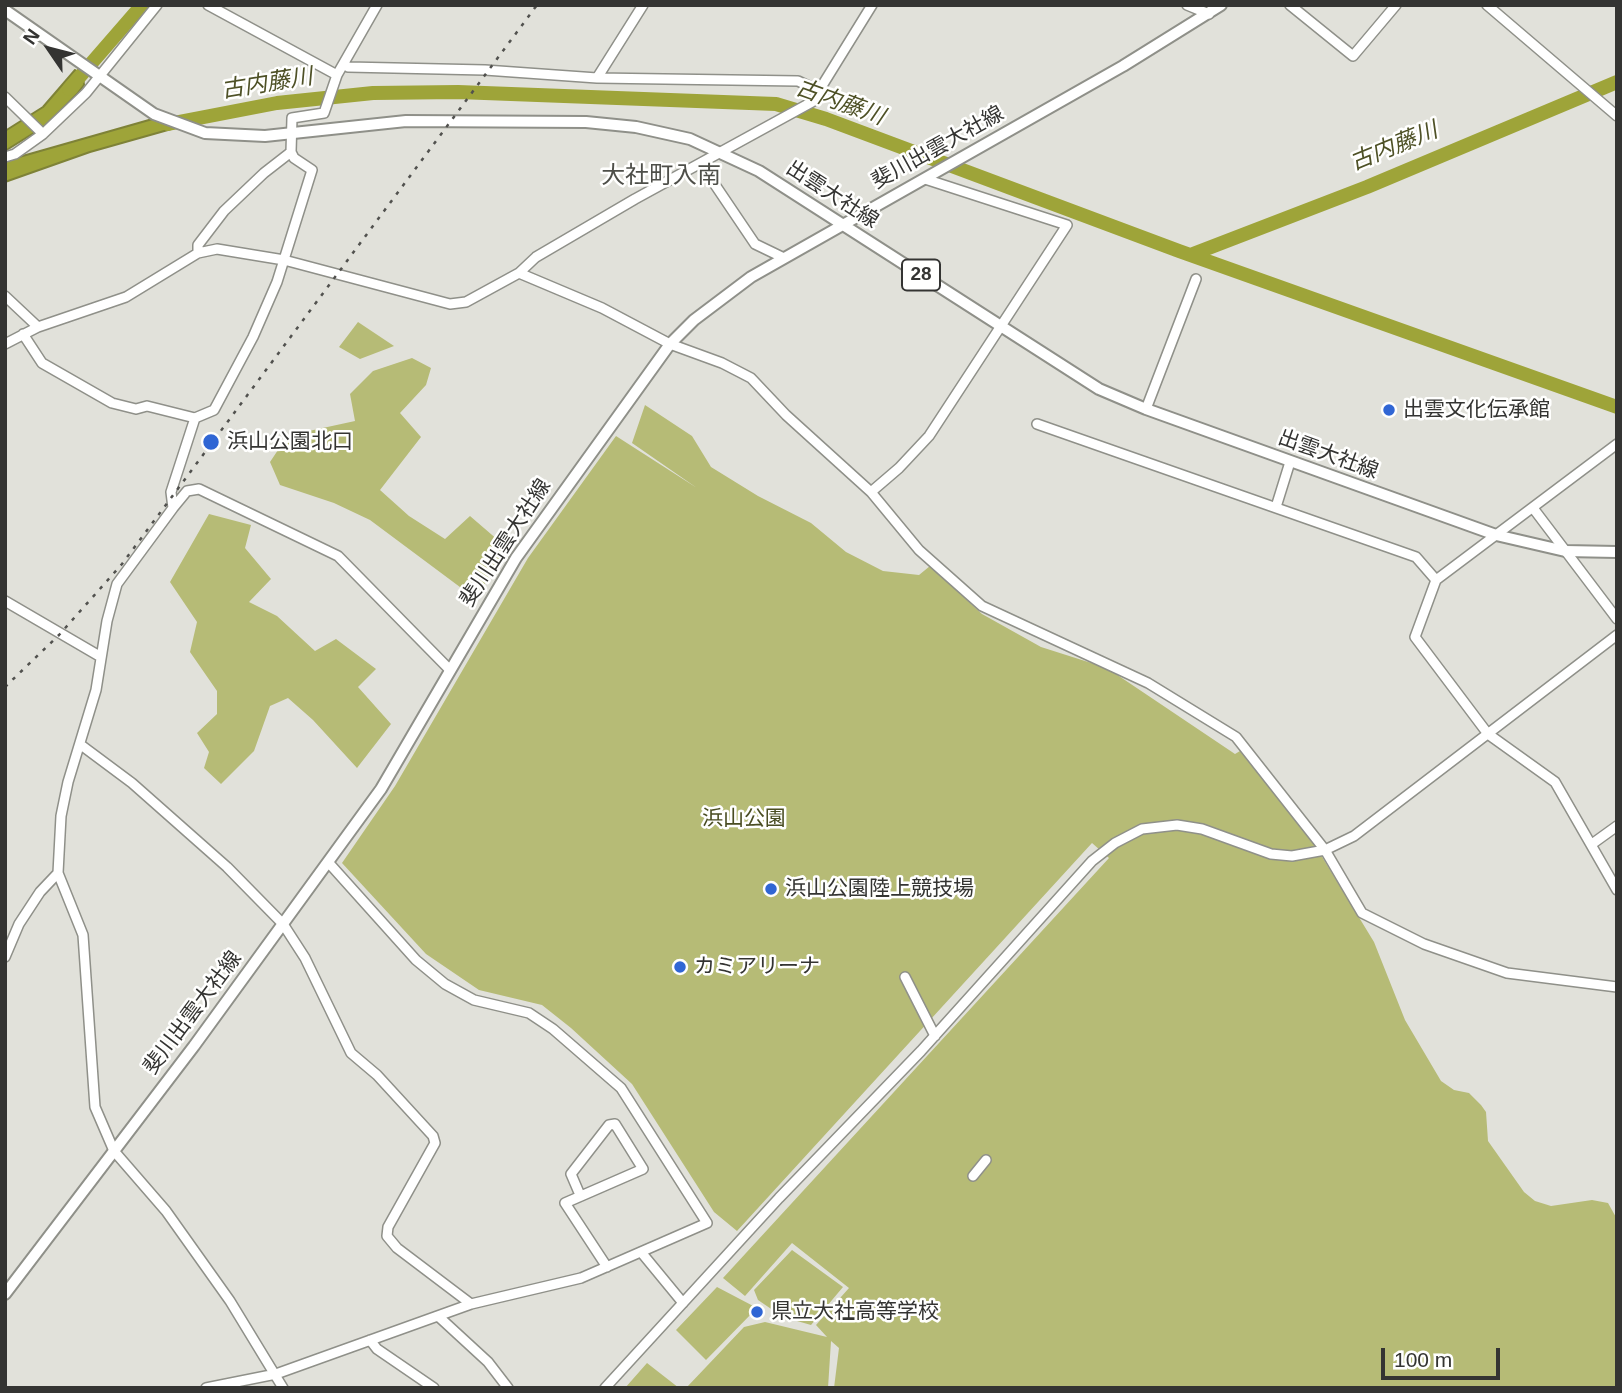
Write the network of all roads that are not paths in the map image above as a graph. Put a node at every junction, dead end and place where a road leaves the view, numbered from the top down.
1 (157, 5) edge
2 (208, 5) edge
3 (377, 5) edge
4 (643, 5) edge
5 (872, 5) edge
6 (1187, 5) edge
7 (1221, 5) edge
8 (1290, 5) edge
9 (1396, 5) edge
10 (1487, 5) edge
11 (5, 10) edge
12 (1209, 14) junction
13 (344, 64) junction
14 (97, 75) junction
15 (597, 78) junction
16 (335, 80) junction
17 (817, 95) junction
18 (5, 97) edge
19 (1617, 116) edge
20 (41, 133) junction
21 (293, 133) junction
22 (722, 151) junction
23 (291, 152) junction
24 (5, 157) edge
25 (701, 164) junction
26 (927, 177) junction
27 (841, 224) junction
28 (198, 253) junction
29 (784, 258) junction
30 (284, 260) junction
31 (519, 273) junction
32 (1196, 279) dead end
33 (5, 296) edge
34 (999, 325) junction
35 (38, 327) junction
36 (23, 334) junction
37 (5, 344) edge
38 (670, 344) junction
39 (1146, 409) junction
40 (195, 418) junction
41 (1037, 424) dead end
42 (1617, 444) edge
43 (1290, 462) junction
44 (871, 492) junction
45 (1276, 507) junction
46 (173, 508) junction
47 (1533, 508) junction
48 (1496, 535) junction
49 (1565, 551) junction
50 (1617, 552) edge
51 (1436, 580) junction
52 (5, 601) edge
53 (1617, 619) edge
54 (1617, 635) edge
55 (101, 657) junction
56 (450, 670) junction
57 (1488, 734) junction
58 (80, 745) junction
59 (1617, 826) edge
60 (1592, 844) junction
61 (1325, 850) junction
62 (328, 862) junction
63 (58, 873) junction
64 (1617, 890) edge
65 (283, 924) junction
66 (5, 957) edge
67 (905, 977) dead end
68 (1617, 988) edge
69 (935, 1036) junction
70 (114, 1152) junction
71 (986, 1160) dead end
72 (973, 1176) dead end
73 (580, 1195) junction
74 (641, 1252) junction
75 (607, 1267) junction
76 (5, 1294) edge
77 (683, 1303) junction
78 (471, 1304) junction
79 (438, 1316) junction
80 (370, 1340) junction
81 (276, 1374) junction
82 (206, 1388) edge
83 (283, 1388) edge
84 (434, 1388) edge
85 (508, 1388) edge
86 (605, 1388) edge

1 - 14 street
2 - 16 street
3 - 13 street
4 - 15 street
5 - 17 street
6 - 12 street
7 - 12 main road, 斐川出雲大社線
8 - 9 street
10 - 19 street
11 - 14 main road, 出雲大社線 / 28
12 - 26 main road, 斐川出雲大社線
13 - 15 street
13 - 16 street
14 - 20 street
14 - 21 main road, 出雲大社線 / 28
15 - 17 street
16 - 21 street
17 - 22 street
18 - 20 street
20 - 24 street
21 - 22 main road, 出雲大社線 / 28
21 - 23 street
22 - 25 street
22 - 27 main road, 出雲大社線 / 28
23 - 28 street
23 - 30 street
25 - 29 street
25 - 31 street
26 - 27 main road, 斐川出雲大社線
26 - 34 street
27 - 29 main road, 斐川出雲大社線
27 - 34 main road, 出雲大社線 / 28
28 - 30 street
28 - 35 street
29 - 38 main road, 斐川出雲大社線
30 - 31 street
30 - 40 street
31 - 38 street
32 - 39 street
33 - 35 street
34 - 39 main road, 出雲大社線 / 28
34 - 44 street
35 - 36 street
36 - 37 street
36 - 40 street
38 - 44 street
38 - 56 main road, 斐川出雲大社線
39 - 43 main road, 出雲大社線 / 28
40 - 46 street
41 - 45 street
42 - 47 street
43 - 45 street
43 - 48 main road, 出雲大社線 / 28
44 - 61 street
45 - 51 street
46 - 55 street
46 - 56 street
47 - 48 street
47 - 49 street
48 - 49 main road, 出雲大社線 / 28
48 - 51 street
49 - 50 main road, 出雲大社線 / 28
49 - 53 street
51 - 57 street
52 - 55 street
54 - 57 street
55 - 58 street
56 - 62 main road, 斐川出雲大社線
57 - 60 street
57 - 61 street
58 - 63 street
58 - 65 street
59 - 60 street
60 - 64 street
61 - 68 street
61 - 69 street
62 - 65 main road, 斐川出雲大社線
62 - 74 street
63 - 66 street
63 - 70 street
65 - 70 main road, 斐川出雲大社線
65 - 78 street
67 - 69 street
69 - 77 street
70 - 76 main road, 斐川出雲大社線
70 - 81 street
71 - 72 street
73 - 73 street
73 - 75 street
74 - 75 street
74 - 77 street
75 - 78 street
77 - 86 street
78 - 79 street
79 - 80 street
79 - 85 street
80 - 81 street
80 - 84 street
81 - 82 street
81 - 83 street

